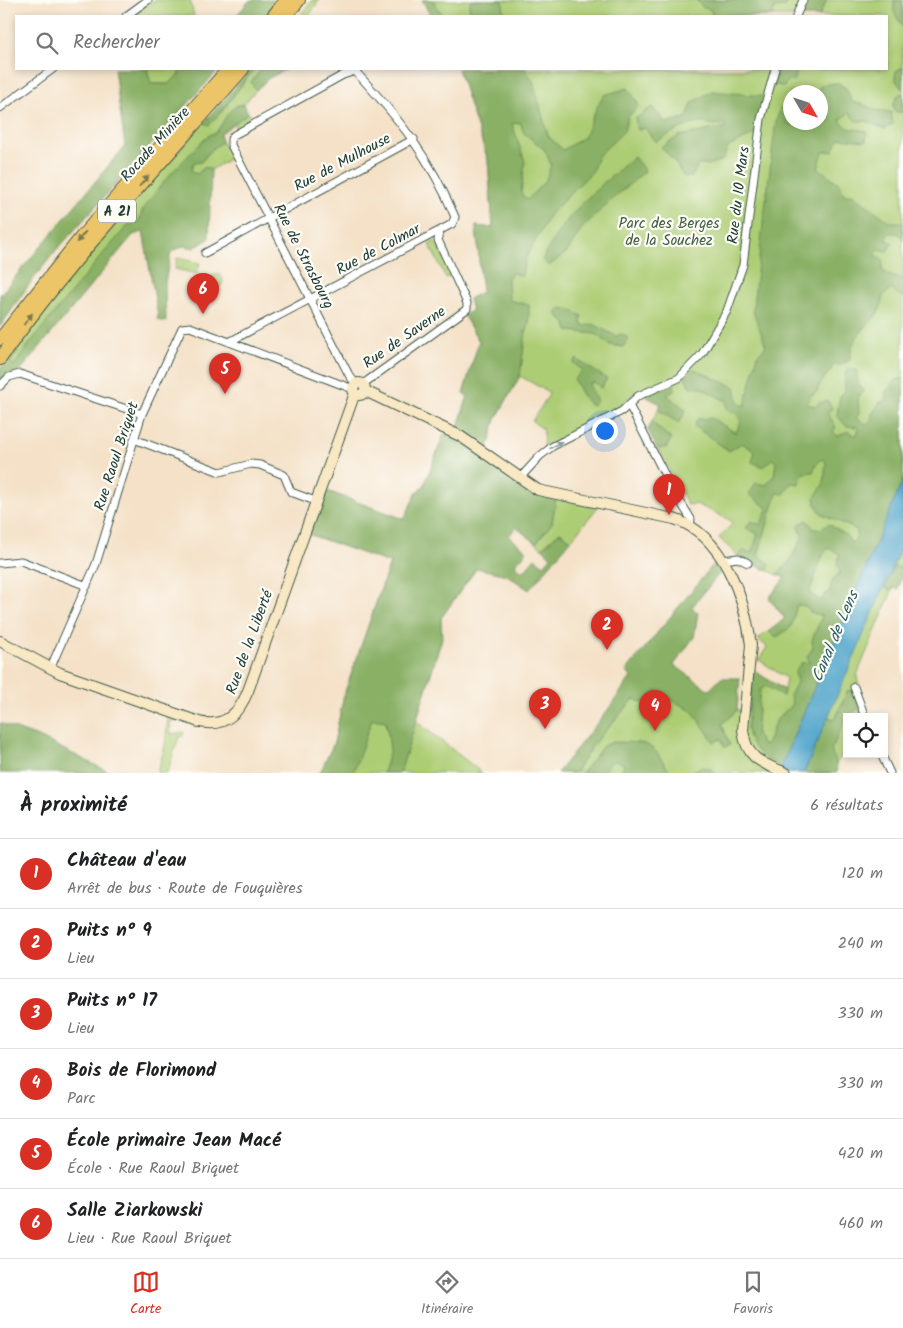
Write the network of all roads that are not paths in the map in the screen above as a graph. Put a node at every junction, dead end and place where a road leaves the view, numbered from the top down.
1 (148, 0) edge
2 (286, 0) edge
3 (299, 0) edge
4 (802, 0) edge
5 (127, 15) edge
6 (274, 15) edge
7 (287, 15) edge
8 (796, 15) edge
9 (52, 70) edge
10 (227, 70) edge
11 (241, 70) edge
12 (774, 70) edge
13 (0, 108) edge
14 (414, 140) junction
15 (269, 217) junction
16 (440, 232) junction
17 (205, 253) dead end
18 (312, 300) junction
19 (0, 339) edge
20 (229, 342) junction
21 (0, 359) edge
22 (0, 386) edge
23 (357, 387) junction
24 (629, 405) junction
25 (142, 414) junction
26 (134, 439) junction
27 (520, 478) junction
28 (315, 501) junction
29 (690, 526) junction
30 (723, 560) junction
31 (0, 563) edge
32 (748, 563) dead end
33 (87, 586) junction
34 (0, 641) edge
35 (50, 668) junction
36 (854, 687) dead end
37 (864, 713) edge
38 (882, 758) edge
39 (786, 773) edge
40 (890, 773) edge

1 - 5 street
2 - 6 highway
3 - 7 highway
4 - 8 street
9 - 13 street
10 -> 19 highway, Rocade Minière / A 21
21 -> 11 highway, Rocade Minière / A 21
12 - 24 street, Rue du 10 Mars
14 - 15 street, Rue de Mulhouse
14 - 15 street, Rue de Strasbourg
14 - 16 street, Rue de Colmar
15 - 17 street, Rue de Mulhouse
15 - 18 street, Rue de Strasbourg
16 - 18 street, Rue de Colmar
16 - 23 street, Rue de Saverne
18 - 20 street, Rue de Colmar
18 - 23 street, Rue de Strasbourg
20 - 23 street, Rue Raoul Briquet
20 - 25 street, Rue Raoul Briquet
22 - 25 street
23 - 27 street
23 - 28 street, Rue de la Liberté
27 -> 24 street, Rue du 10 Mars
24 - 29 street
25 - 26 street, Rue Raoul Briquet
26 - 28 street
26 - 33 street, Rue Raoul Briquet
27 - 29 street
28 - 35 street, Rue de la Liberté
29 - 30 street
30 - 32 street
30 - 39 street
31 - 33 street
33 - 35 street, Rue Raoul Briquet
34 - 35 street, Rue de la Liberté
36 - 37 street
38 - 40 street

